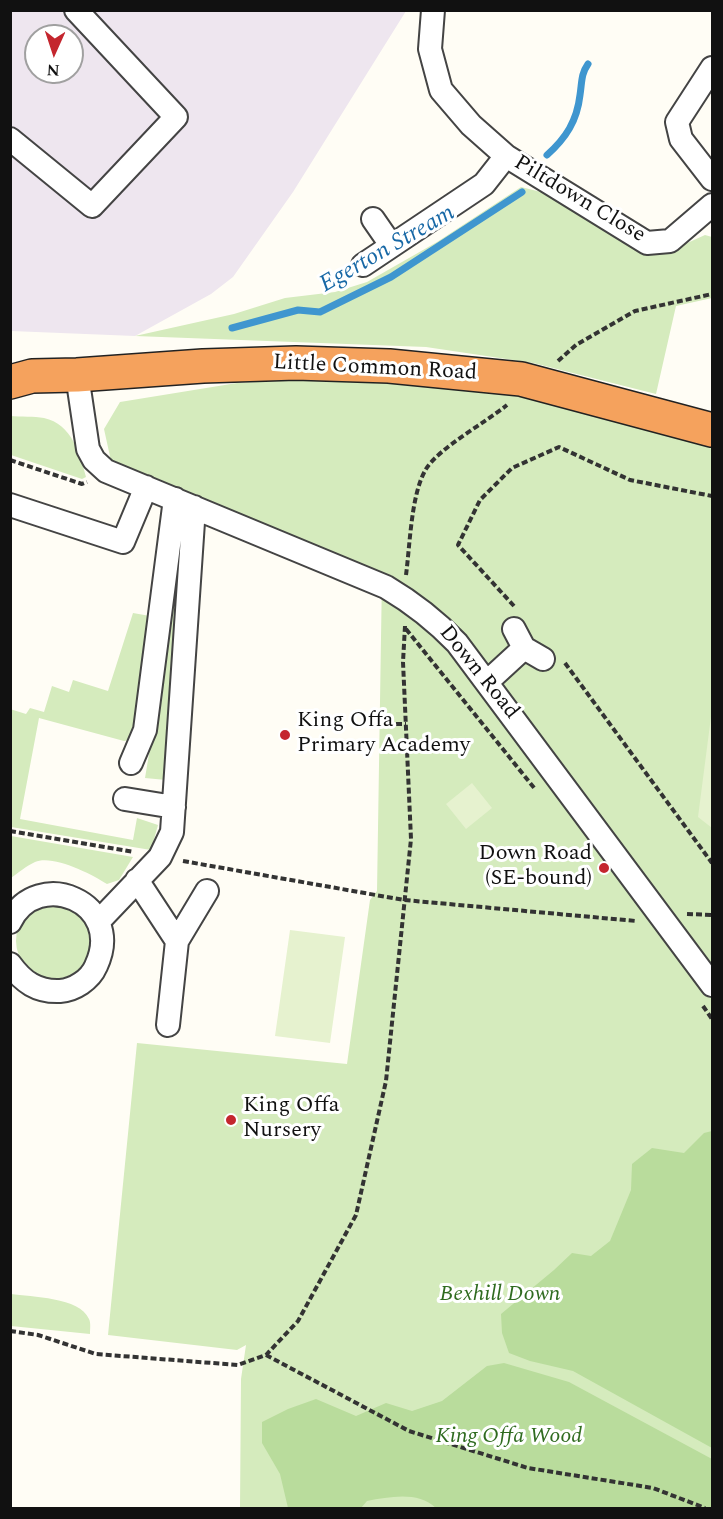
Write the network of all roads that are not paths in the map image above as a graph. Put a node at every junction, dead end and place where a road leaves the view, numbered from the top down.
1 (76, 10) edge
2 (433, 10) edge
3 (712, 68) edge
4 (10, 139) edge
5 (506, 156) junction
6 (712, 179) edge
7 (712, 206) edge
8 (373, 219) dead end
9 (391, 246) junction
10 (363, 265) dead end
11 (18, 375) edge
12 (77, 375) junction
13 (712, 430) edge
14 (146, 487) junction
15 (185, 503) junction
16 (10, 506) edge
17 (532, 641) road end
18 (487, 681) junction
19 (131, 763) dead end
20 (125, 799) dead end
21 (174, 807) junction
22 (138, 880) junction
23 (207, 891) dead end
24 (99, 921) junction
25 (10, 922) edge
26 (177, 941) junction
27 (10, 964) edge
28 (712, 985) edge
29 (168, 1025) dead end

1 - 4 street
2 - 5 street, Piltdown Close
3 - 6 street
5 - 7 street, Piltdown Close
5 - 9 street, Piltdown Close
8 - 9 street
9 - 10 street, Piltdown Close
11 - 12 highway, Little Common Road
12 - 13 highway, Little Common Road
12 - 14 street, Down Road
14 - 15 street, Down Road
14 - 16 street
15 - 18 street, Down Road
15 - 19 street
15 - 21 street
17 - 18 street
18 - 28 street, Down Road
20 - 21 street
21 - 22 street
22 - 24 street
22 - 26 street
23 - 26 street
24 - 25 street
24 - 27 street
26 - 29 street

